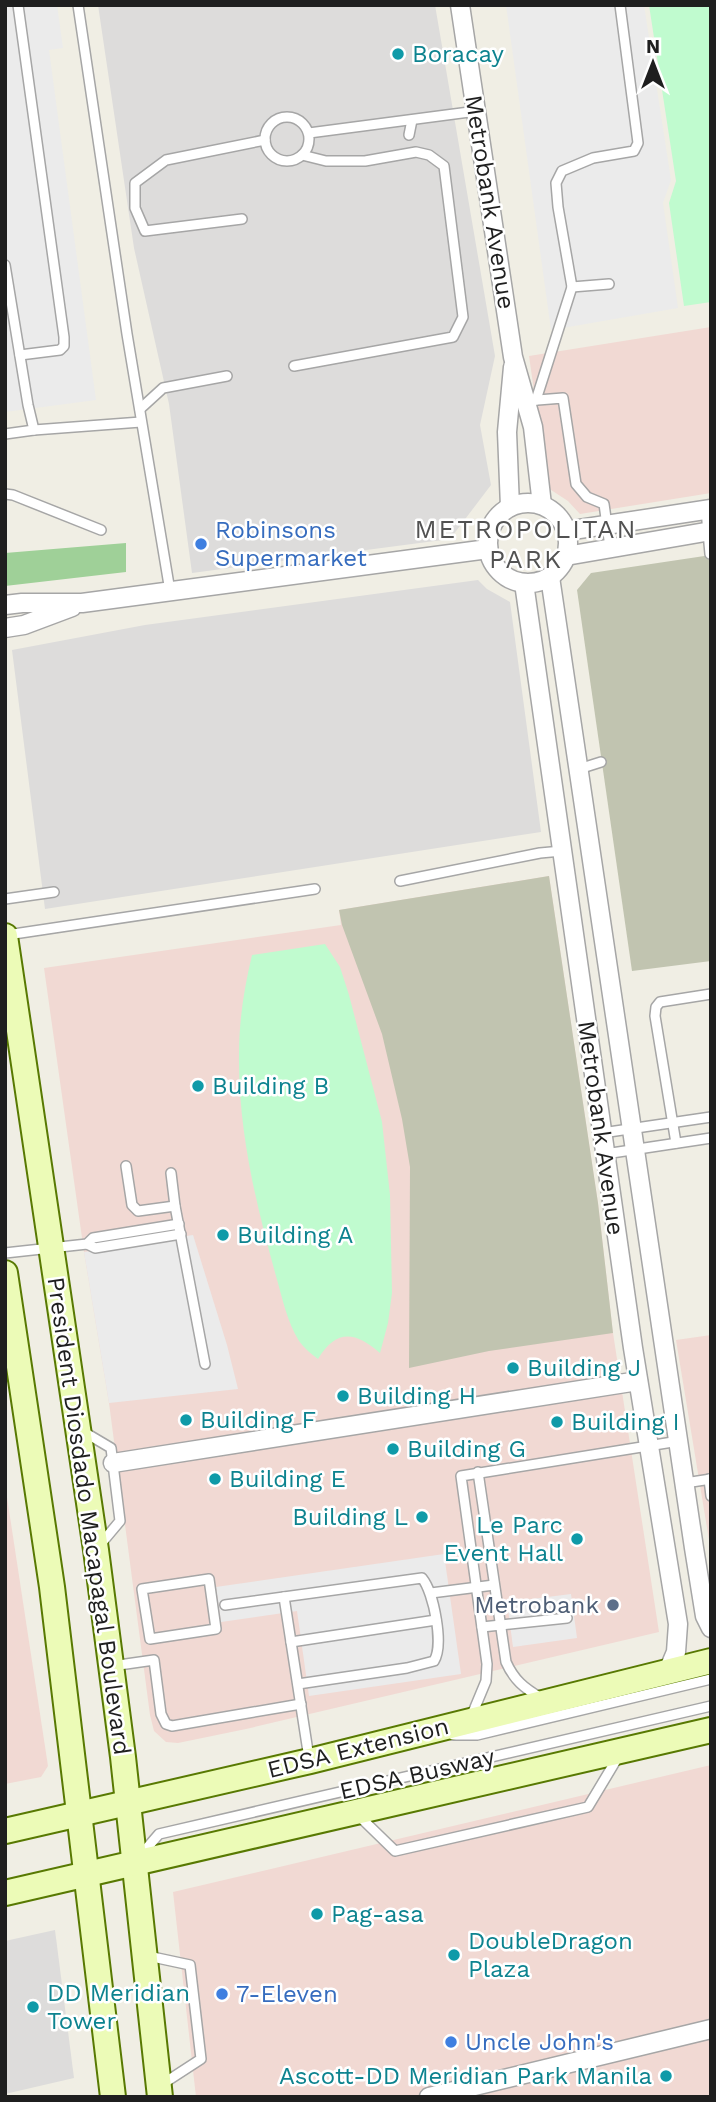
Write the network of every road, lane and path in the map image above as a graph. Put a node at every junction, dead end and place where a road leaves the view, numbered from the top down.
1 (18, 5) edge
2 (78, 5) edge
3 (460, 5) edge
4 (620, 5) edge
5 (477, 111) junction
6 (412, 120) junction
7 (309, 132) junction
8 (410, 135) dead end
9 (265, 140) junction
10 (302, 155) junction
11 (242, 219) dead end
12 (5, 265) edge
13 (609, 284) dead end
14 (572, 287) junction
15 (20, 355) junction
16 (294, 366) dead end
17 (227, 376) dead end
18 (524, 402) junction
19 (139, 409) junction
20 (141, 422) junction
21 (34, 430) junction
22 (5, 434) edge
23 (5, 494) edge
24 (542, 505) junction
25 (510, 507) junction
26 (708, 510) edge
27 (607, 525) junction
28 (101, 530) dead end
29 (566, 531) junction
30 (710, 531) edge
31 (610, 547) junction
32 (488, 549) junction
33 (710, 554) edge
34 (566, 556) junction
35 (550, 577) junction
36 (524, 583) junction
37 (170, 592) junction
38 (82, 603) junction
39 (5, 605) edge
40 (5, 628) edge
41 (601, 762) dead end
42 (579, 769) junction
43 (562, 850) junction
44 (400, 881) dead end
45 (315, 890) dead end
46 (54, 892) dead end
47 (5, 899) edge
48 (5, 935) edge
49 (711, 994) edge
50 (711, 1117) edge
51 (673, 1122) junction
52 (631, 1129) junction
53 (602, 1133) junction
54 (711, 1138) edge
55 (676, 1143) junction
56 (634, 1149) junction
57 (605, 1154) junction
58 (126, 1166) dead end
59 (171, 1173) dead end
60 (175, 1206) junction
61 (180, 1229) junction
62 (53, 1247) junction
63 (5, 1253) edge
64 (5, 1273) edge
65 (11, 1351) edge
66 (205, 1364) dead end
67 (639, 1381) junction
68 (77, 1428) junction
69 (680, 1441) junction
70 (649, 1446) junction
71 (113, 1463) junction
72 (478, 1472) junction
73 (710, 1479) edge
74 (685, 1483) junction
75 (711, 1496) edge
76 (96, 1550) junction
77 (494, 1585) junction
78 (475, 1587) junction
79 (142, 1589) joint
80 (431, 1593) junction
81 (284, 1597) junction
82 (225, 1605) dead end
83 (567, 1618) dead end
84 (436, 1620) junction
85 (500, 1625) junction
86 (482, 1627) junction
87 (711, 1628) edge
88 (291, 1642) junction
89 (711, 1661) edge
90 (110, 1666) junction
91 (668, 1671) junction
92 (711, 1679) edge
93 (298, 1684) junction
94 (546, 1702) junction
95 (301, 1704) junction
96 (711, 1706) edge
97 (470, 1720) junction
98 (711, 1730) edge
99 (407, 1736) junction
100 (622, 1750) junction
101 (310, 1761) junction
102 (128, 1803) junction
103 (354, 1812) junction
104 (79, 1815) junction
105 (5, 1831) edge
106 (135, 1862) junction
107 (87, 1874) junction
108 (5, 1893) edge
109 (145, 1956) junction
110 (711, 2029) edge
111 (160, 2092) edge
112 (113, 2097) edge
113 (429, 2097) edge

1 - 15 lane
2 - 19 lane
3 - 5 street, Metrobank Avenue
4 - 14 lane
5 - 6 lane
5 - 18 street, Metrobank Avenue
6 - 7 lane
6 - 8 lane
7 - 9 lane
7 - 10 lane
9 - 10 lane
9 - 11 lane
10 - 16 lane
12 - 15 lane
13 - 14 lane
14 - 18 lane
15 - 21 lane
17 - 19 lane
18 - 24 street, Metrobank Avenue
18 - 25 street, Metrobank Avenue
18 - 27 lane
19 - 20 lane
20 - 21 lane
20 - 37 lane
21 - 22 lane
23 - 28 lane
24 - 25 street
24 - 29 street
25 - 32 street
26 - 27 street
26 - 30 lane
27 - 29 street
27 - 31 lane
29 - 34 street
30 - 31 street
30 - 33 lane
31 - 34 street
32 - 36 street
32 - 37 street
34 - 35 street
35 - 36 street
35 - 42 street, Metrobank Avenue
36 - 43 street, Metrobank Avenue
37 - 38 street
38 - 39 street
38 - 40 street
41 - 42 lane
42 - 52 street, Metrobank Avenue
43 - 44 lane
43 - 53 street, Metrobank Avenue
45 - 48 lane
46 - 47 lane
48 - 62 main road, President Diosdado Macapagal Boulevard
49 - 51 lane
50 - 51 lane
51 - 52 lane
51 - 55 lane
52 - 53 lane
52 - 56 street, Metrobank Avenue
53 - 57 street, Metrobank Avenue
54 - 55 lane
55 - 56 lane
56 - 57 lane
56 - 69 street, Metrobank Avenue
57 - 67 street, Metrobank Avenue
58 - 60 lane
59 - 60 lane
60 - 61 lane
61 - 62 lane
61 - 66 lane
62 - 63 lane
62 - 68 main road, President Diosdado Macapagal Boulevard
64 - 65 main road, President Diosdado Macapagal Boulevard
65 - 104 main road, President Diosdado Macapagal Boulevard
67 - 70 street, Metrobank Avenue
67 - 71 street
68 - 71 lane
68 - 76 main road, President Diosdado Macapagal Boulevard
69 - 70 lane
69 - 74 street, Metrobank Avenue
70 - 72 lane
70 - 91 street, Metrobank Avenue
71 - 76 lane
72 - 77 lane
72 - 78 lane
73 - 74 lane
73 - 75 lane
74 - 87 street, Metrobank Avenue
76 - 90 main road, President Diosdado Macapagal Boulevard
77 - 78 lane
77 - 85 lane
78 - 80 lane
78 - 86 lane
79 - 79 lane
80 - 81 lane
80 - 84 lane
81 - 82 lane
81 - 88 lane
83 - 85 lane
84 - 88 lane
84 - 93 lane
85 - 86 lane
85 - 94 lane
86 - 97 lane
88 - 93 lane
89 - 91 main road, EDSA Extension
90 - 95 lane
90 - 102 main road, President Diosdado Macapagal Boulevard
91 - 94 main road, EDSA Extension
92 - 99 lane, EDSA Busway
93 - 95 lane
94 - 97 main road, EDSA Extension
95 - 101 lane
96 - 106 lane, EDSA Busway
97 - 99 main road, EDSA Extension
98 - 100 main road
99 - 101 main road, EDSA Extension
100 - 103 main road
100 - 103 lane
101 - 102 main road, EDSA Extension
102 - 104 main road, EDSA Extension
102 - 106 main road, President Diosdado Macapagal Boulevard
103 - 106 main road
104 - 105 main road, EDSA Extension
104 - 107 main road, President Diosdado Macapagal Boulevard
106 - 107 main road
106 - 109 main road, President Diosdado Macapagal Boulevard
107 - 108 main road
107 - 112 main road, President Diosdado Macapagal Boulevard
109 - 111 main road, President Diosdado Macapagal Boulevard
109 - 111 lane
110 - 113 street

